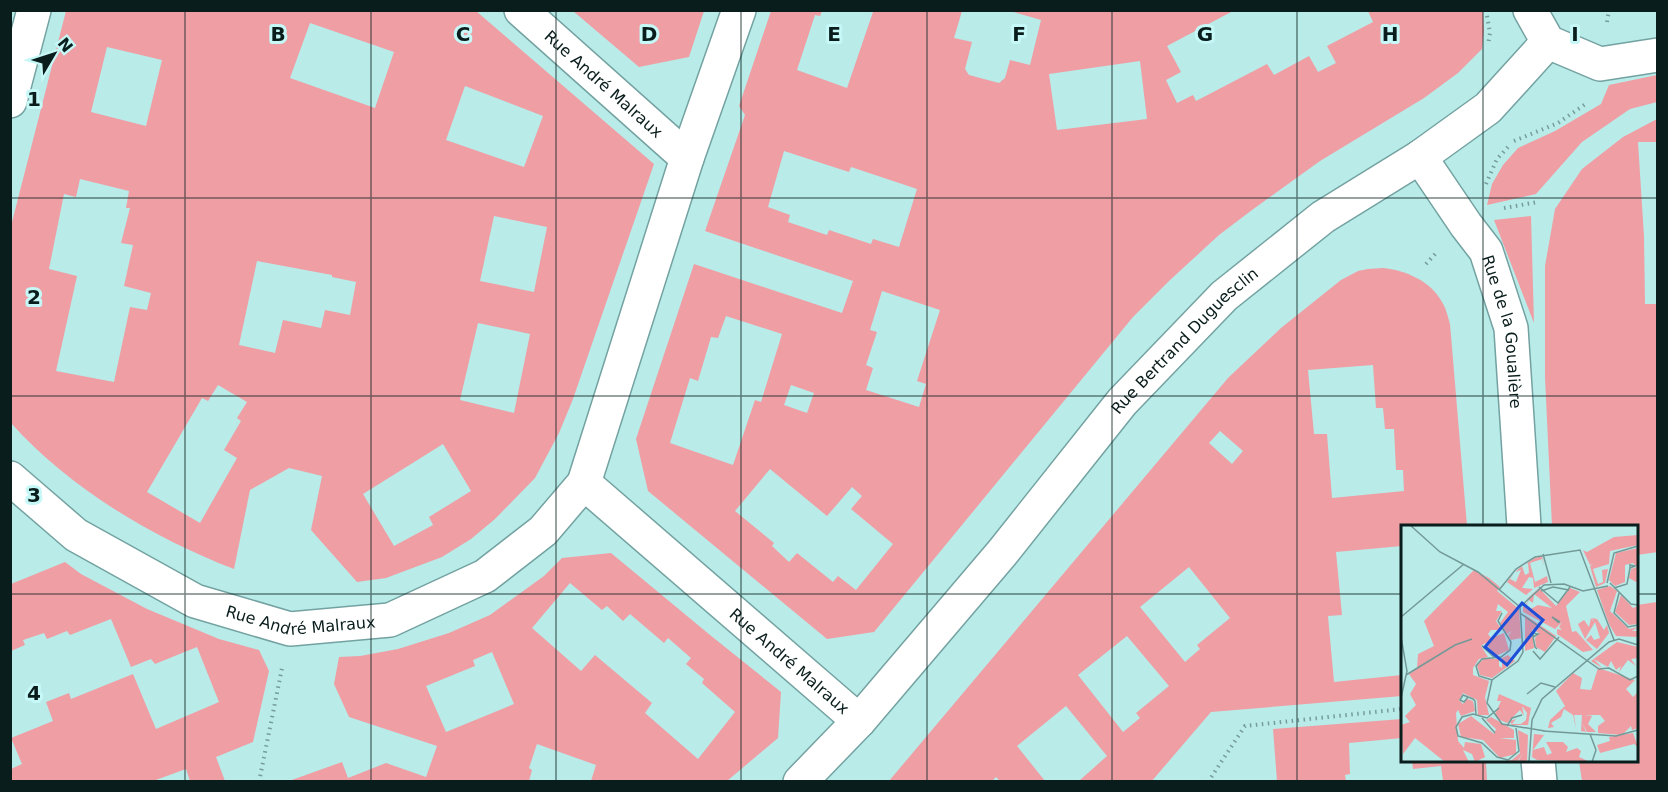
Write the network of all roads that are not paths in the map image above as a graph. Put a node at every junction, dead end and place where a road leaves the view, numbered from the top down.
1 (34, 10) edge
2 (520, 10) edge
3 (739, 10) edge
4 (1530, 10) edge
5 (1548, 42) junction
6 (1658, 55) edge
7 (15, 64) edge
8 (10, 100) edge
9 (1420, 157) junction
10 (687, 158) junction
11 (10, 478) edge
12 (584, 483) junction
13 (1524, 525) edge
14 (859, 721) junction
15 (1538, 762) edge
16 (800, 782) edge
17 (1540, 782) edge

1 - 7 street
2 - 10 street, Rue André Malraux
3 - 10 street, Rue André Malraux
4 - 5 street
5 - 6 street
5 - 9 street, Rue Bertrand Duguesclin
7 - 8 street
9 - 13 street, Rue de la Goualière
9 - 14 street, Rue Bertrand Duguesclin
10 - 12 street, Rue André Malraux
11 - 12 street, Rue André Malraux
12 - 14 street, Rue André Malraux
14 - 16 street, Rue Bertrand Duguesclin
15 - 17 street

